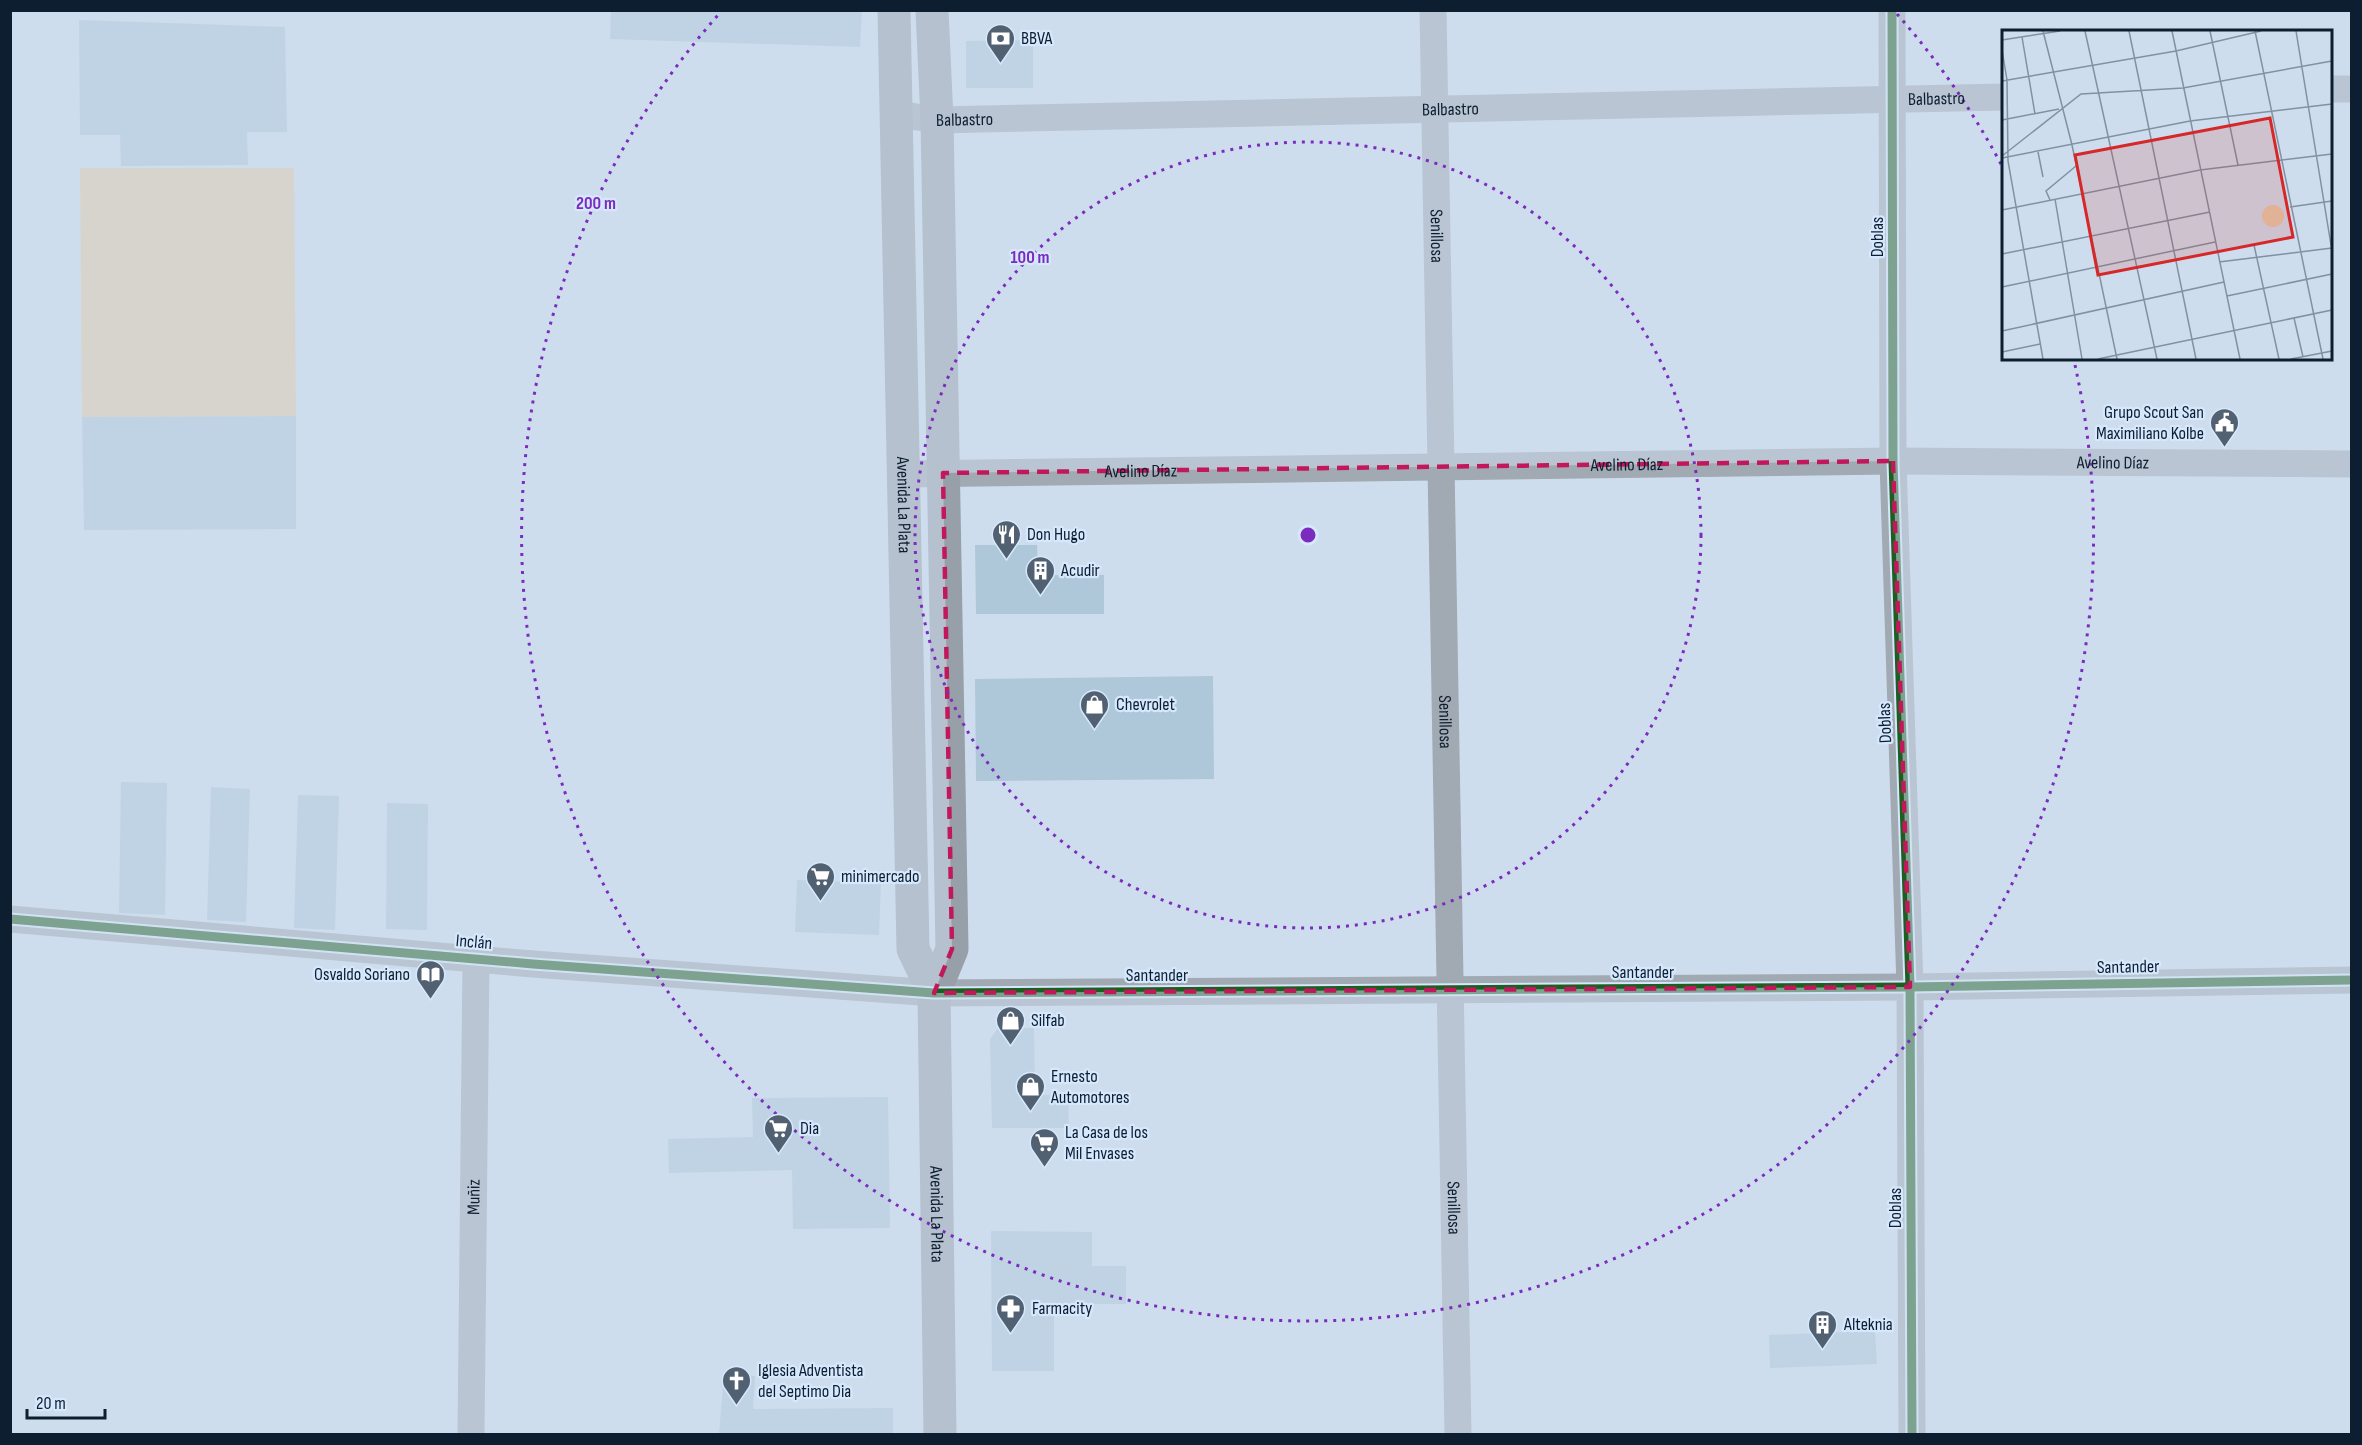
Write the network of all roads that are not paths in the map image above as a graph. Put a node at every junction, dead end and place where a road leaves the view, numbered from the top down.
1 (894, 10) edge
2 (932, 10) edge
3 (1433, 10) edge
4 (1892, 10) edge
5 (2332, 89) edge
6 (2352, 89) edge
7 (2002, 97) edge
8 (1894, 99) junction
9 (1436, 109) junction
10 (897, 114) junction
11 (938, 120) junction
12 (1893, 461) junction
13 (2352, 464) edge
14 (1442, 465) junction
15 (943, 473) junction
16 (903, 474) junction
17 (10, 919) edge
18 (476, 958) junction
19 (2352, 980) edge
20 (1910, 987) junction
21 (1451, 990) junction
22 (934, 993) junction
23 (471, 1434) edge
24 (940, 1434) edge
25 (1458, 1434) edge
26 (1912, 1434) edge

1 - 10 main road, Avenida La Plata
2 - 11 main road, Avenida La Plata
3 - 9 street, Senillosa
4 - 8 street, Doblas
5 - 6 street
7 - 8 street, Balbastro
8 - 9 street, Balbastro
8 - 12 street, Doblas
9 - 11 street, Balbastro
9 - 14 street, Senillosa
10 - 11 street, Balbastro
10 - 16 main road, Avenida La Plata
11 - 15 main road, Avenida La Plata
12 - 13 street, Avelino Díaz
12 - 14 street, Avelino Díaz
12 - 20 street, Doblas
14 - 15 street, Avelino Díaz
14 - 21 street, Senillosa
15 - 16 street, Avelino Díaz
15 - 22 main road, Avenida La Plata
16 - 22 main road, Avenida La Plata
17 - 18 street, Inclán
18 - 22 street, Inclán
18 - 23 street, Muñiz
19 - 20 street, Santander
20 - 21 street, Santander
20 - 26 street, Doblas
21 - 22 street, Santander
21 - 25 street, Senillosa
22 - 24 main road, Avenida La Plata

